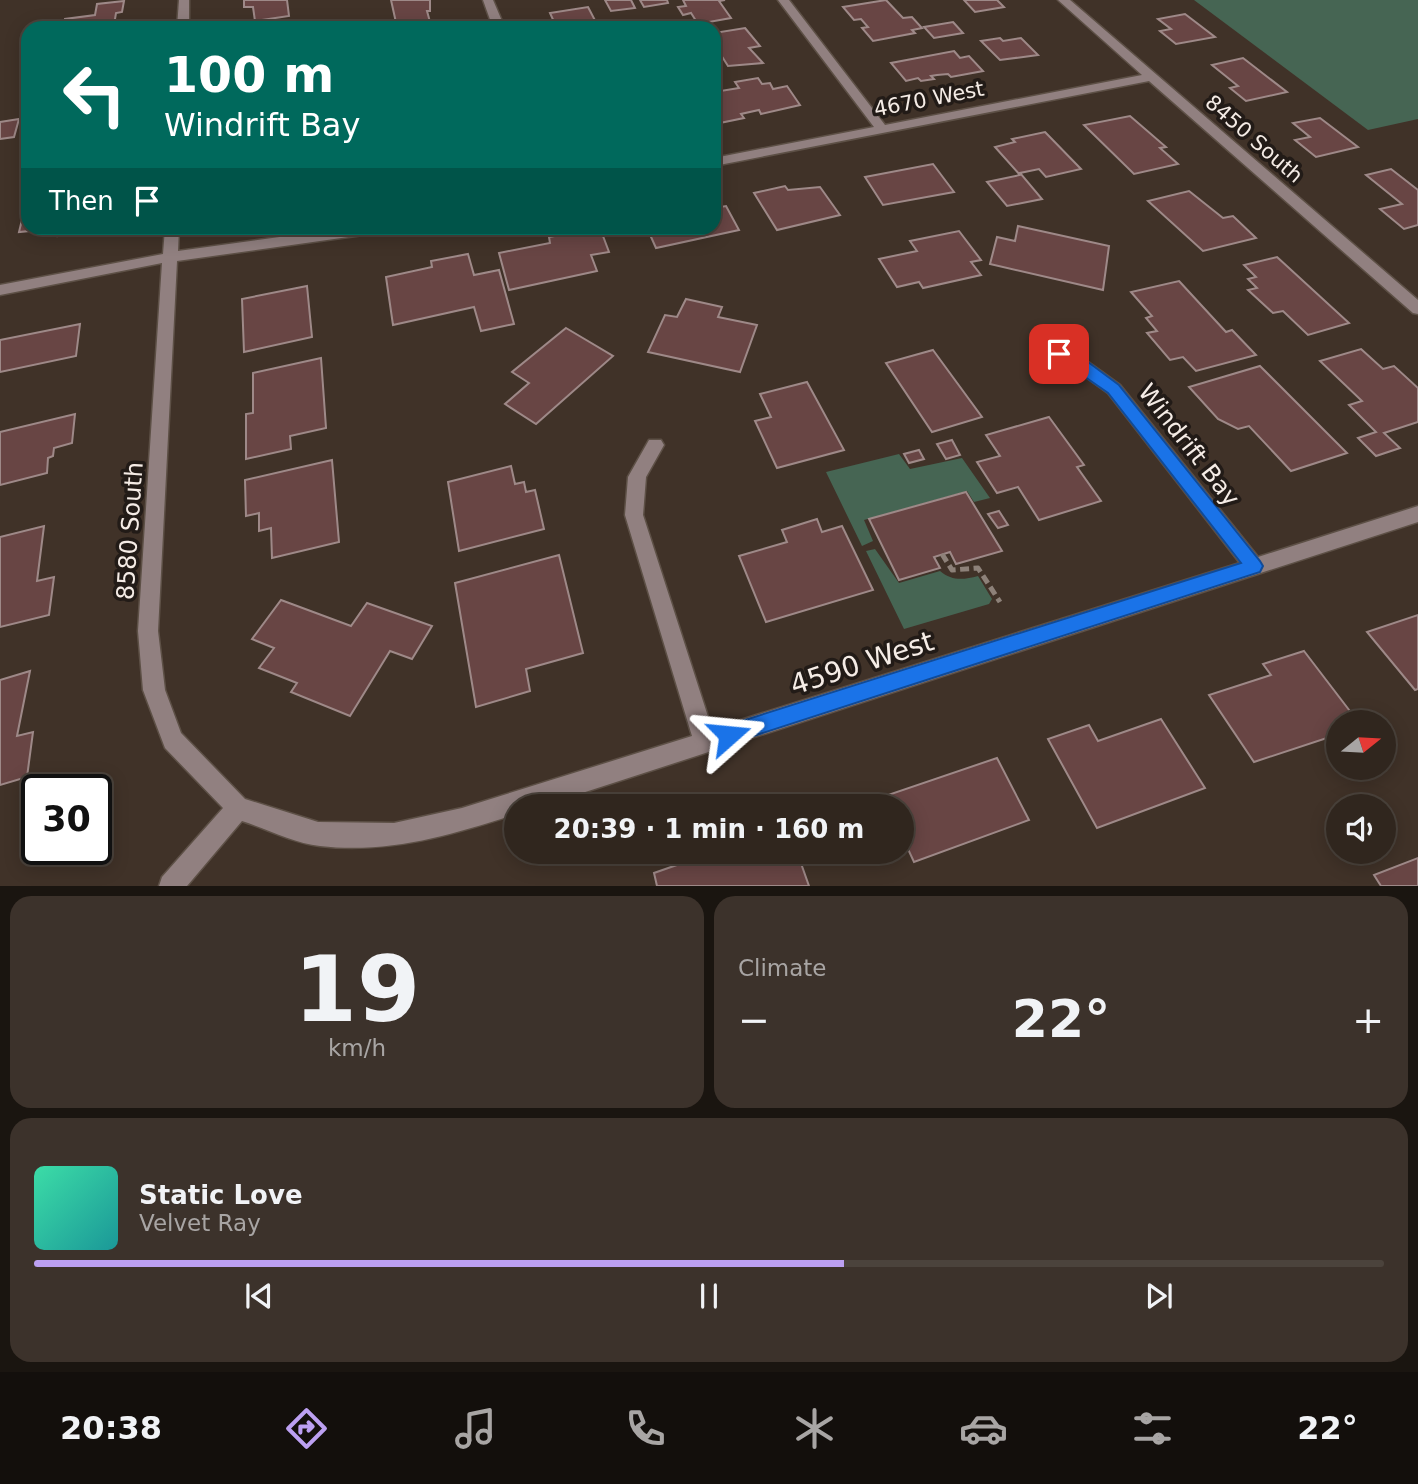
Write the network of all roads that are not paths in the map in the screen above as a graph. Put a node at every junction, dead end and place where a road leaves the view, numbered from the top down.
1 (184, 0) edge
2 (488, 0) edge
3 (783, 0) edge
4 (1063, 0) edge
5 (183, 21) edge
6 (496, 21) edge
7 (1151, 77) junction
8 (882, 129) junction
9 (721, 161) edge
10 (173, 235) edge
11 (316, 235) edge
12 (171, 257) junction
13 (0, 290) edge
14 (1418, 309) edge
15 (1040, 345) dead end
16 (655, 445) dead end
17 (1418, 514) edge
18 (1254, 566) junction
19 (705, 742) junction
20 (239, 808) junction
21 (171, 886) edge

1 - 5 street
2 - 6 street
3 - 8 street
4 - 7 street, 8450 South
7 - 8 street, 4670 West
7 - 14 street, 8450 South
8 - 9 street, 4670 West
10 - 12 street, 8580 South
11 - 12 street
12 - 13 street
12 - 20 street, 8580 South
15 - 18 street, Windrift Bay
16 - 19 street
17 - 18 street, 4590 West
18 - 19 street, 4590 West
19 - 20 street, 4590 West
20 - 21 street

